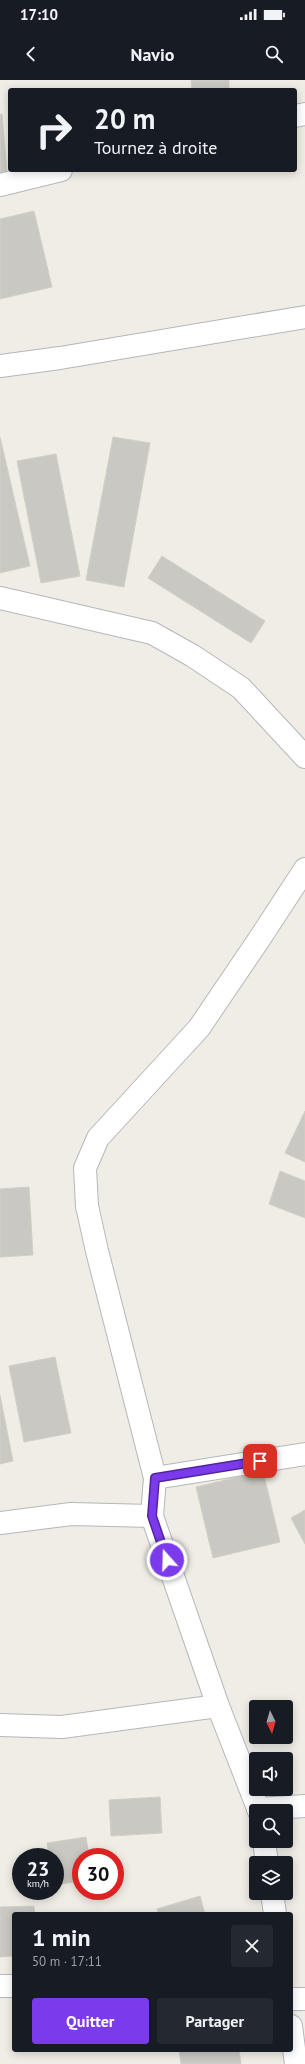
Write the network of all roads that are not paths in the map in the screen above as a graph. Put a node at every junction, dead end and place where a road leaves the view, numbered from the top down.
1 (53, 172) edge
2 (0, 185) edge
3 (305, 317) edge
4 (0, 366) edge
5 (0, 598) edge
6 (305, 757) edge
7 (305, 868) edge
8 (305, 1454) edge
9 (155, 1478) junction
10 (152, 1516) junction
11 (0, 1523) edge
12 (218, 1706) junction
13 (0, 1725) edge
14 (257, 1804) edge
15 (305, 1806) edge
16 (293, 1807) edge
17 (273, 1900) edge
18 (275, 1912) edge
19 (0, 1986) edge
20 (12, 1986) edge
21 (305, 1999) edge
22 (293, 2000) edge
23 (293, 2041) edge
24 (296, 2064) edge

1 - 2 street
3 - 4 street
5 - 6 street
7 - 9 street
8 - 9 street
9 - 10 street
10 - 11 street
10 - 12 street
12 - 13 street
12 - 14 street
15 - 16 street
17 - 18 street
19 - 20 street
21 - 22 street
23 - 24 street

